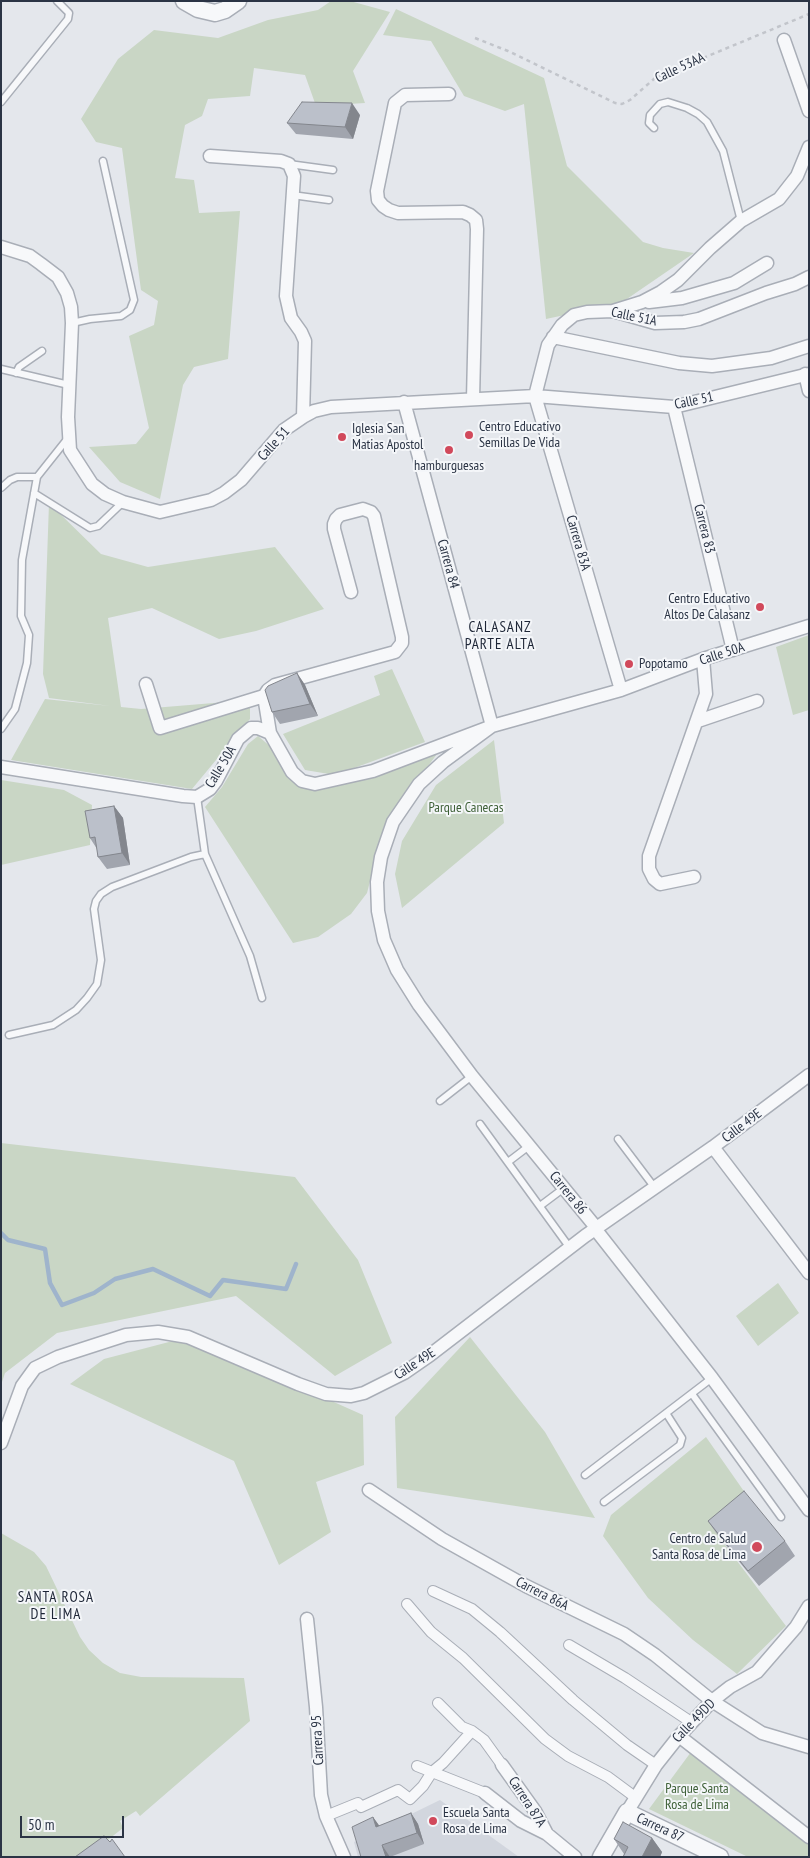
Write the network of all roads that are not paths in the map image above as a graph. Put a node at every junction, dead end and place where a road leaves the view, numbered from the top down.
1 (57, 1) edge
2 (184, 1) edge
3 (238, 1) edge
4 (784, 40) dead end
5 (449, 94) dead end
6 (1, 102) edge
7 (809, 111) edge
8 (654, 128) dead end
9 (809, 147) edge
10 (210, 156) dead end
11 (103, 161) dead end
12 (289, 164) junction
13 (334, 170) dead end
14 (292, 195) junction
15 (329, 200) dead end
16 (741, 221) junction
17 (1, 247) edge
18 (767, 263) dead end
19 (809, 277) edge
20 (642, 302) junction
21 (613, 311) junction
22 (72, 323) junction
23 (553, 338) junction
24 (809, 346) edge
25 (42, 351) dead end
26 (1, 369) edge
27 (16, 373) junction
28 (807, 374) edge
29 (69, 386) junction
30 (809, 391) edge
31 (535, 396) junction
32 (473, 399) junction
33 (404, 402) junction
34 (674, 407) junction
35 (302, 417) junction
36 (69, 437) junction
37 (37, 477) junction
38 (1, 488) edge
39 (34, 493) junction
40 (124, 502) junction
41 (352, 592) dead end
42 (809, 626) edge
43 (733, 650) junction
44 (703, 660) junction
45 (146, 684) dead end
46 (620, 690) junction
47 (264, 696) junction
48 (757, 702) dead end
49 (698, 721) junction
50 (492, 726) junction
51 (1, 729) edge
52 (270, 733) junction
53 (1, 767) edge
54 (197, 797) junction
55 (205, 854) junction
56 (381, 857) joint
57 (694, 877) dead end
58 (262, 998) dead end
59 (9, 1035) dead end
60 (809, 1075) edge
61 (472, 1076) junction
62 (440, 1101) dead end
63 (480, 1124) dead end
64 (618, 1139) dead end
65 (529, 1146) junction
66 (714, 1147) junction
67 (508, 1162) junction
68 (564, 1188) junction
69 (655, 1188) junction
70 (540, 1206) junction
71 (596, 1230) junction
72 (570, 1248) junction
73 (809, 1273) edge
74 (712, 1378) junction
75 (692, 1394) junction
76 (666, 1413) junction
77 (1, 1443) edge
78 (585, 1475) dead end
79 (370, 1490) dead end
80 (604, 1502) dead end
81 (809, 1510) edge
82 (781, 1518) dead end
83 (433, 1591) dead end
84 (407, 1604) dead end
85 (809, 1606) edge
86 (307, 1619) dead end
87 (569, 1645) dead end
88 (712, 1701) junction
89 (438, 1703) dead end
90 (691, 1722) junction
91 (472, 1731) junction
92 (678, 1736) junction
93 (809, 1747) edge
94 (502, 1765) joint
95 (656, 1765) junction
96 (417, 1766) dead end
97 (432, 1772) junction
98 (485, 1793) joint
99 (636, 1797) junction
100 (627, 1812) junction
101 (326, 1816) junction
102 (547, 1834) junction
103 (809, 1837) edge
104 (344, 1857) edge
105 (575, 1857) edge
106 (601, 1857) edge
107 (720, 1857) edge

1 - 6 lane
2 - 3 street
4 - 7 street
5 - 32 street
8 - 16 lane
9 - 16 street
10 - 12 street
11 - 22 lane
12 - 13 lane
12 - 14 street
14 - 15 lane
14 - 35 street
16 - 20 street
17 - 22 street, Calle 51
18 - 20 street
19 - 21 street, Calle 51A
20 - 21 street
21 - 23 street, Calle 51A
22 - 29 street, Calle 51
23 - 24 street
23 - 31 street, Calle 51A
25 - 27 lane
26 - 27 lane
27 - 29 lane
28 - 30 street
28 - 34 street, Calle 51
29 - 36 street, Calle 51
31 - 32 street, Calle 51
31 - 34 street, Calle 51
31 - 46 street, Carrera 83A
32 - 33 street, Calle 51
33 - 35 street, Calle 51
33 - 50 street, Carrera 84
34 - 43 street, Carrera 83
35 - 40 street, Calle 51
36 - 37 lane
36 - 40 street, Calle 51
37 - 38 lane
37 - 39 lane
39 - 40 lane
39 - 51 lane
41 - 47 street
42 - 43 street, Calle 50A
43 - 44 street, Calle 50A
44 - 46 street, Calle 50A
44 - 49 street
45 - 47 street
46 - 50 street, Calle 50A
47 - 52 street
48 - 49 street
49 - 57 street
50 - 52 street, Calle 50A
50 - 56 street, Calle 50A
52 - 54 street, Calle 50A
53 - 54 street, Calle 50A
54 - 55 lane
55 - 58 lane
55 - 59 lane
56 - 61 street, Carrera 86
60 - 66 street, Calle 49E
61 - 62 lane
61 - 65 street, Carrera 86
63 - 67 lane
64 - 69 lane
65 - 67 lane
65 - 68 street, Carrera 86
66 - 69 street, Calle 49E
66 - 73 street
67 - 70 lane
68 - 70 lane
68 - 71 street, Carrera 86
69 - 71 street, Calle 49E
70 - 72 lane
71 - 72 street, Calle 49E
71 - 74 street, Carrera 86
72 - 77 street, Calle 49E
74 - 75 lane
74 - 81 street, Carrera 86
75 - 76 lane
75 - 82 lane
76 - 78 lane
76 - 80 lane
79 - 88 street, Carrera 86A
83 - 95 street
84 - 99 street
85 - 88 street, Calle 49DD
86 - 101 street, Carrera 95
87 - 90 street
88 - 90 street, Calle 49DD
88 - 93 street, Carrera 86A
89 - 91 street
90 - 92 street, Calle 49DD
91 - 94 street
91 - 97 street
92 - 95 street, Calle 49DD
92 - 103 street
94 - 102 street, Carrera 87A
95 - 99 street, Calle 49DD
96 - 97 street
97 - 98 street
97 - 101 street
98 - 102 street
99 - 100 street, Calle 49DD
100 - 106 street, Calle 49DD
100 - 107 street, Carrera 87
101 - 104 street, Carrera 95
102 - 105 street, Carrera 87A

